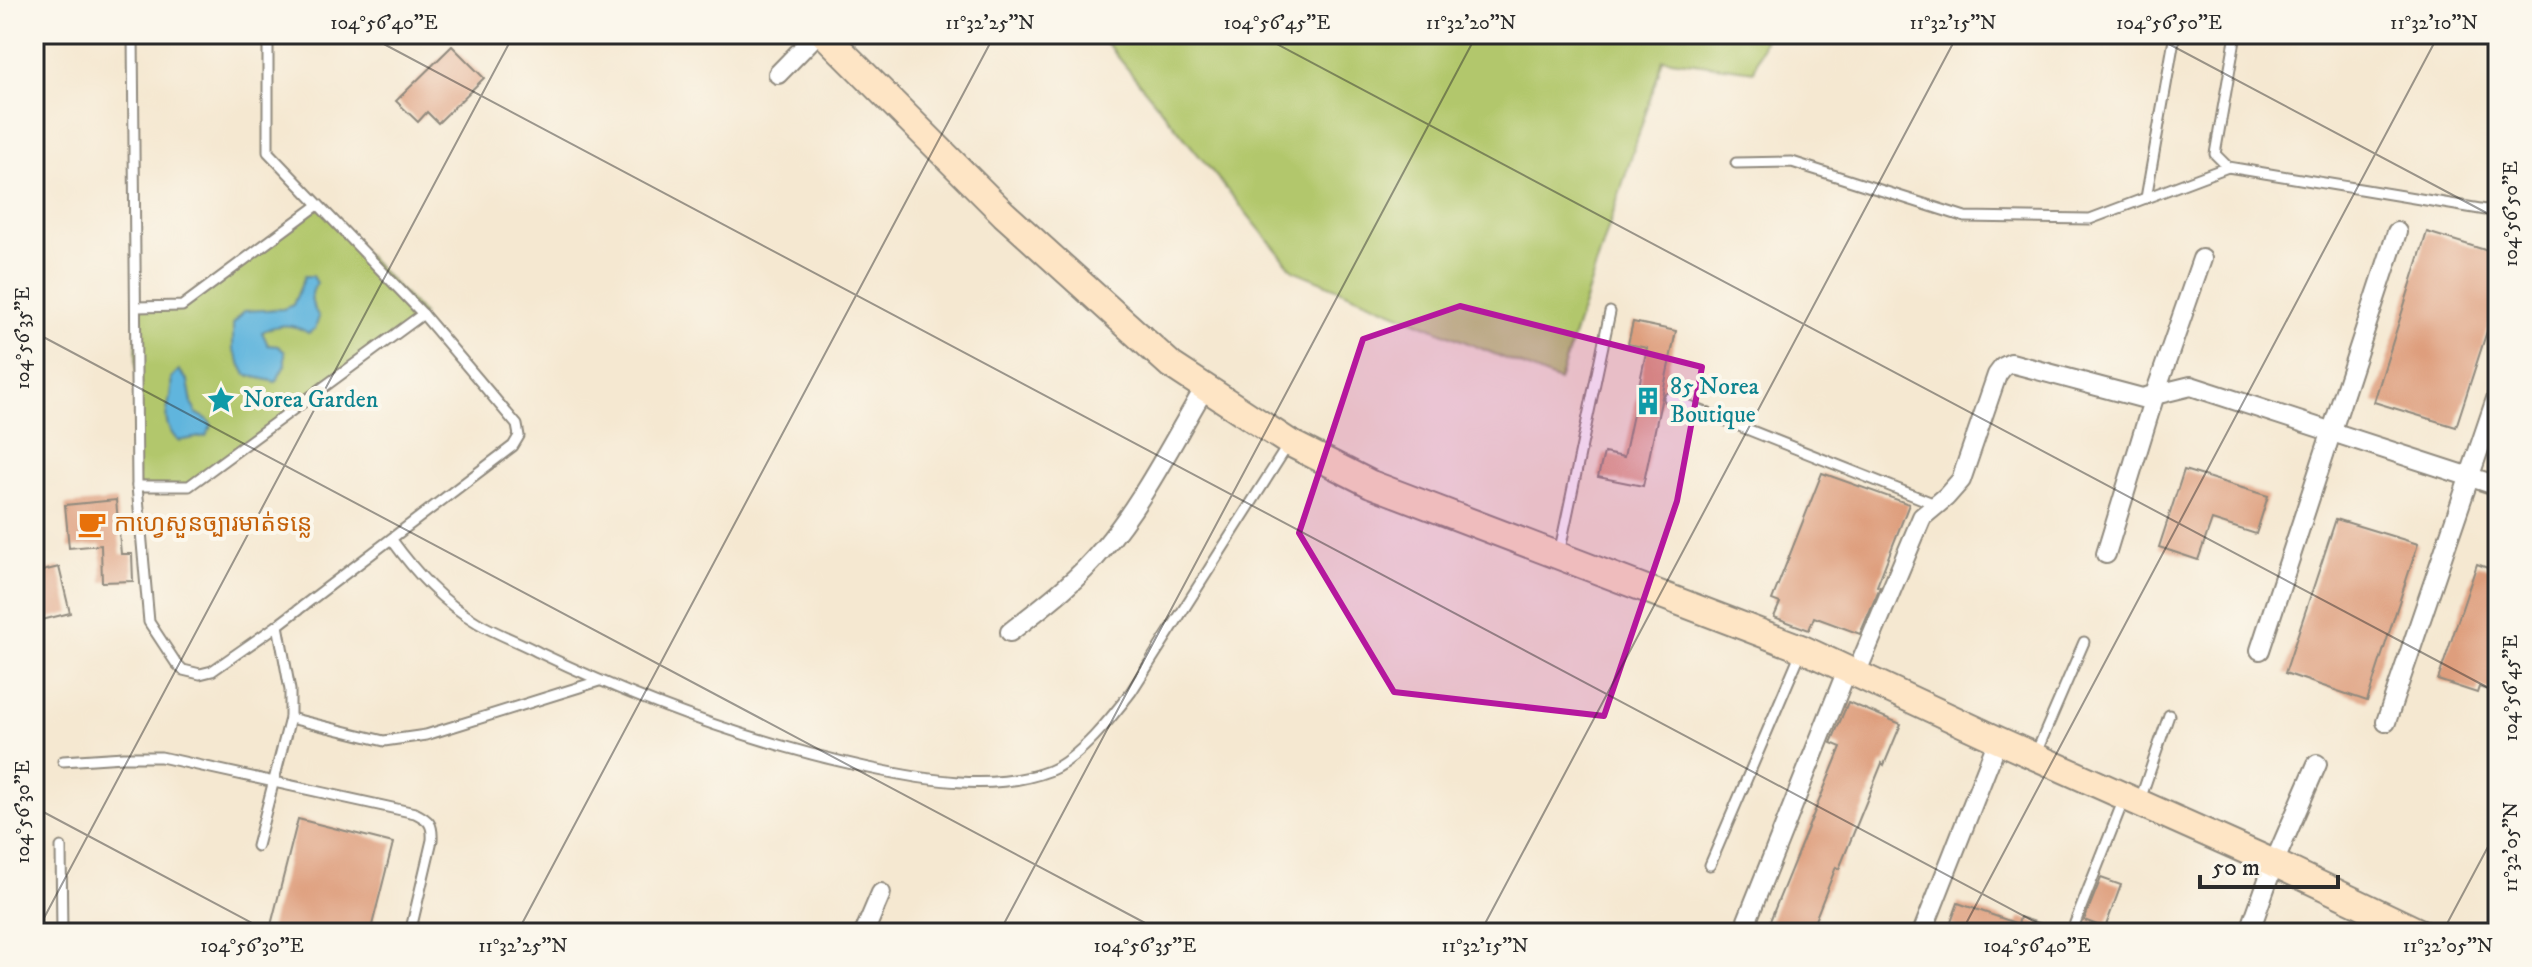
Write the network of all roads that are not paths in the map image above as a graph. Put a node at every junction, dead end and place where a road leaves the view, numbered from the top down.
1 (133, 34) edge
2 (268, 34) edge
3 (817, 34) edge
4 (824, 34) edge
5 (2175, 34) edge
6 (2236, 34) edge
7 (778, 74) dead end
8 (1736, 163) dead end
9 (2228, 167) junction
10 (2146, 198) junction
11 (318, 205) junction
12 (2498, 212) edge
13 (2397, 232) dead end
14 (2202, 259) dead end
15 (136, 307) junction
16 (1610, 312) dead end
17 (423, 314) junction
18 (1204, 389) junction
19 (2498, 393) edge
20 (2155, 394) junction
21 (1669, 398) dead end
22 (2331, 433) junction
23 (1290, 443) junction
24 (2469, 477) junction
25 (137, 486) junction
26 (2498, 486) edge
27 (1935, 504) junction
28 (392, 540) junction
29 (2106, 554) dead end
30 (1558, 557) junction
31 (278, 625) junction
32 (1010, 632) dead end
33 (2084, 642) dead end
34 (1803, 649) junction
35 (2260, 650) dead end
36 (1852, 672) junction
37 (599, 681) junction
38 (2169, 715) dead end
39 (290, 718) junction
40 (2386, 722) dead end
41 (1998, 740) junction
42 (2034, 756) junction
43 (63, 761) dead end
44 (2317, 764) dead end
45 (274, 783) junction
46 (2132, 800) junction
47 (257, 846) dead end
48 (61, 847) dead end
49 (2274, 863) junction
50 (1710, 865) dead end
51 (881, 893) dead end
52 (62, 933) edge
53 (410, 933) edge
54 (864, 933) edge
55 (1742, 933) edge
56 (1922, 933) edge
57 (2071, 933) edge
58 (2249, 933) edge
59 (2421, 933) edge

1 - 15 lane
2 - 11 lane
3 - 7 street
4 - 18 street
5 - 10 lane
6 - 9 lane
8 - 10 lane
9 - 10 lane
9 - 12 lane
11 - 15 lane
11 - 17 lane
13 - 22 street
14 - 20 street
15 - 25 lane
16 - 30 lane
17 - 25 lane
17 - 28 lane
18 - 23 street
18 - 32 street
19 - 24 street
20 - 22 street
20 - 27 street
20 - 29 street
21 - 27 lane
22 - 24 street
22 - 35 street
23 - 30 street
23 - 37 lane
24 - 26 street
24 - 40 street
25 - 31 lane
27 - 36 street
28 - 31 lane
28 - 37 lane
30 - 34 street
31 - 39 lane
33 - 42 lane
34 - 36 street
34 - 50 lane
36 - 41 street
36 - 55 street
37 - 39 lane
38 - 46 lane
39 - 45 lane
41 - 42 street
41 - 56 street
42 - 46 street
43 - 45 lane
44 - 49 street
45 - 47 lane
45 - 53 lane
46 - 49 street
46 - 57 lane
48 - 52 lane
49 - 58 street
49 - 59 street
51 - 54 street

